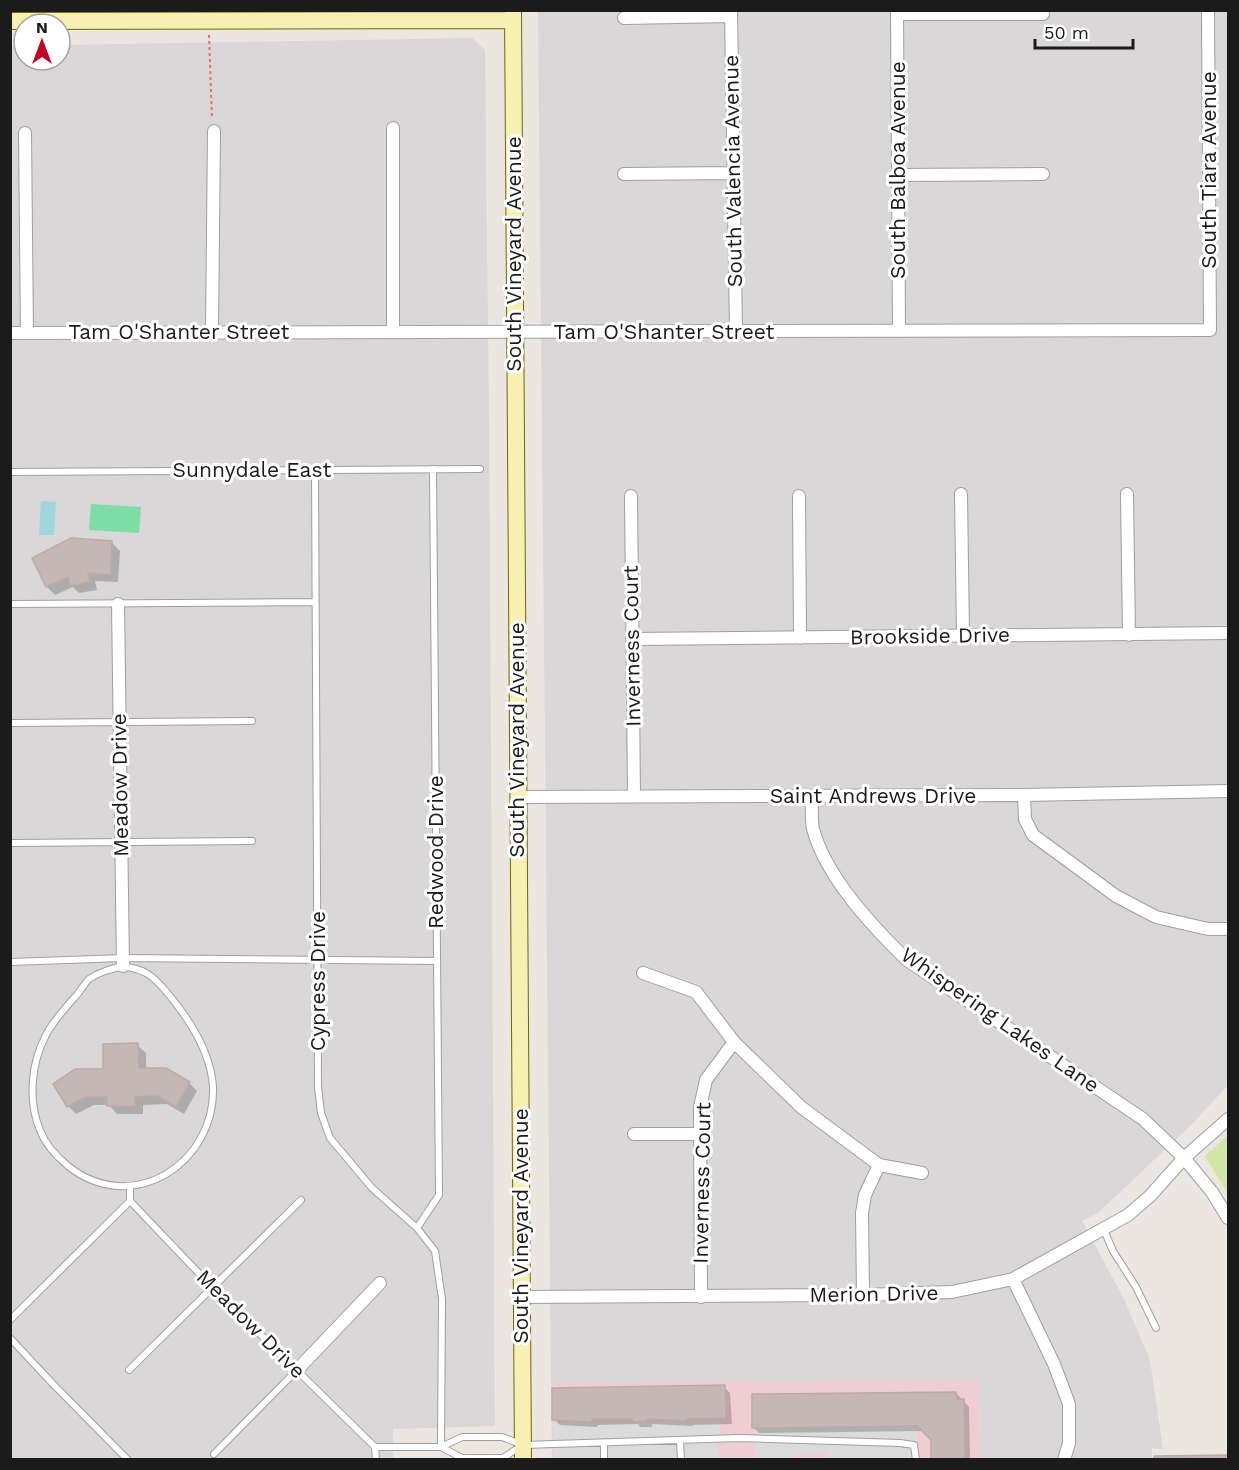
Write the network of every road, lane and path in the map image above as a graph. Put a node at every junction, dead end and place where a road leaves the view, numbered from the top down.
1 (1208, 10) edge
2 (897, 12) edge
3 (731, 13) edge
4 (1043, 14) dead end
5 (513, 15) edge
6 (141, 16) edge
7 (304, 16) edge
8 (72, 17) edge
9 (624, 18) dead end
10 (209, 21) junction
11 (393, 129) dead end
12 (214, 131) joint
13 (25, 133) dead end
14 (733, 173) junction
15 (624, 174) dead end
16 (1043, 174) dead end
17 (898, 175) junction
18 (393, 330) junction
19 (899, 330) junction
20 (1210, 330) joint
21 (736, 331) junction
22 (212, 332) junction
23 (10, 333) edge
24 (27, 333) junction
25 (515, 333) junction
26 (433, 469) junction
27 (480, 469) dead end
28 (315, 470) junction
29 (10, 472) edge
30 (961, 494) dead end
31 (1127, 495) dead end
32 (631, 496) dead end
33 (799, 496) dead end
34 (315, 602) junction
35 (10, 604) edge
36 (118, 604) junction
37 (1228, 633) edge
38 (963, 634) junction
39 (1130, 635) junction
40 (800, 638) junction
41 (632, 639) junction
42 (252, 721) dead end
43 (119, 722) junction
44 (10, 723) edge
45 (1228, 791) edge
46 (1024, 795) junction
47 (634, 796) junction
48 (812, 796) junction
49 (517, 797) junction
50 (252, 841) dead end
51 (121, 842) junction
52 (10, 843) edge
53 (1228, 928) edge
54 (318, 960) junction
55 (437, 961) junction
56 (10, 962) edge
57 (123, 962) junction
58 (643, 974) dead end
59 (734, 1042) junction
60 (1228, 1119) edge
61 (634, 1134) dead end
62 (699, 1134) junction
63 (1184, 1158) junction
64 (879, 1165) junction
65 (922, 1173) dead end
66 (130, 1186) junction
67 (301, 1200) dead end
68 (130, 1201) junction
69 (1228, 1218) edge
70 (417, 1228) junction
71 (1104, 1230) junction
72 (1013, 1279) junction
73 (380, 1283) dead end
74 (212, 1287) junction
75 (863, 1296) junction
76 (521, 1297) junction
77 (701, 1298) junction
78 (10, 1320) edge
79 (1156, 1328) dead end
80 (10, 1338) edge
81 (129, 1370) dead end
82 (297, 1370) junction
83 (680, 1441) junction
84 (604, 1443) junction
85 (375, 1447) junction
86 (441, 1447) junction
87 (523, 1452) edge
88 (214, 1454) dead end
89 (128, 1460) edge
90 (376, 1460) edge
91 (604, 1460) edge
92 (681, 1460) edge
93 (916, 1460) edge
94 (1064, 1460) edge

1 - 20 street, South Tiara Avenue
2 - 4 street
2 - 17 street, South Balboa Avenue
3 - 9 street
3 - 14 street, South Valencia Avenue
5 - 7 main road
5 - 25 main road, South Vineyard Avenue
6 - 8 main road
6 - 10 main road
7 - 10 main road
10 - 12 path
11 - 18 street
12 - 22 street
13 - 24 street
14 - 15 street
14 - 21 street, South Valencia Avenue
16 - 17 street
17 - 19 street, South Balboa Avenue
18 - 22 street, Tam O'Shanter Street
18 - 25 street, Tam O'Shanter Street
19 - 20 street, Tam O'Shanter Street
19 - 21 street, Tam O'Shanter Street
21 - 25 street, Tam O'Shanter Street
22 - 24 street, Tam O'Shanter Street
23 - 24 street, Tam O'Shanter Street
25 - 49 main road, South Vineyard Avenue
26 - 27 lane, Sunnydale East
26 - 28 lane, Sunnydale East
26 - 55 lane, Redwood Drive
28 - 29 lane, Sunnydale East
28 - 34 lane, Cypress Drive
30 - 38 street
31 - 39 street
32 - 41 street, Inverness Court
33 - 40 street
34 - 36 lane
34 - 54 lane, Cypress Drive
35 - 36 lane
36 - 43 street, Meadow Drive
37 - 39 street, Brookside Drive
38 - 39 street, Brookside Drive
38 - 40 street, Brookside Drive
40 - 41 street, Brookside Drive
41 - 47 street, Inverness Court
42 - 43 lane
43 - 44 lane
43 - 51 street, Meadow Drive
45 - 46 street, Saint Andrews Drive
46 - 48 street, Saint Andrews Drive
46 - 53 street
47 - 48 street, Saint Andrews Drive
47 - 49 street, Saint Andrews Drive
48 - 63 street, Whispering Lakes Lane
49 - 76 main road, South Vineyard Avenue
50 - 51 lane
51 - 52 lane
51 - 57 street, Meadow Drive
54 - 55 lane
54 - 57 lane
54 - 70 lane, Cypress Drive
55 - 70 lane, Redwood Drive
56 - 57 lane
57 - 66 lane
57 - 66 lane
58 - 59 street
59 - 62 street, Inverness Court
59 - 64 street
60 - 63 street, Merion Drive
61 - 62 street
62 - 77 street, Inverness Court
63 - 69 street, Whispering Lakes Lane
63 - 71 street, Merion Drive
64 - 65 street
64 - 75 street
66 - 68 lane
67 - 74 lane
68 - 74 lane, Meadow Drive
68 - 78 lane
70 - 86 lane, Cypress Drive
71 - 72 street, Merion Drive
71 - 79 lane
72 - 75 street, Merion Drive
72 - 94 street
73 - 82 street
74 - 81 lane
74 - 82 lane, Meadow Drive
75 - 77 street, Merion Drive
76 - 77 street, Merion Drive
76 - 87 main road, South Vineyard Avenue
80 - 89 lane
82 - 85 lane, Meadow Drive
82 - 88 lane
83 - 84 lane
83 - 92 lane
83 - 93 lane
84 - 87 lane
84 - 91 lane
85 - 86 lane
85 - 90 lane
86 - 87 lane
86 - 87 lane

